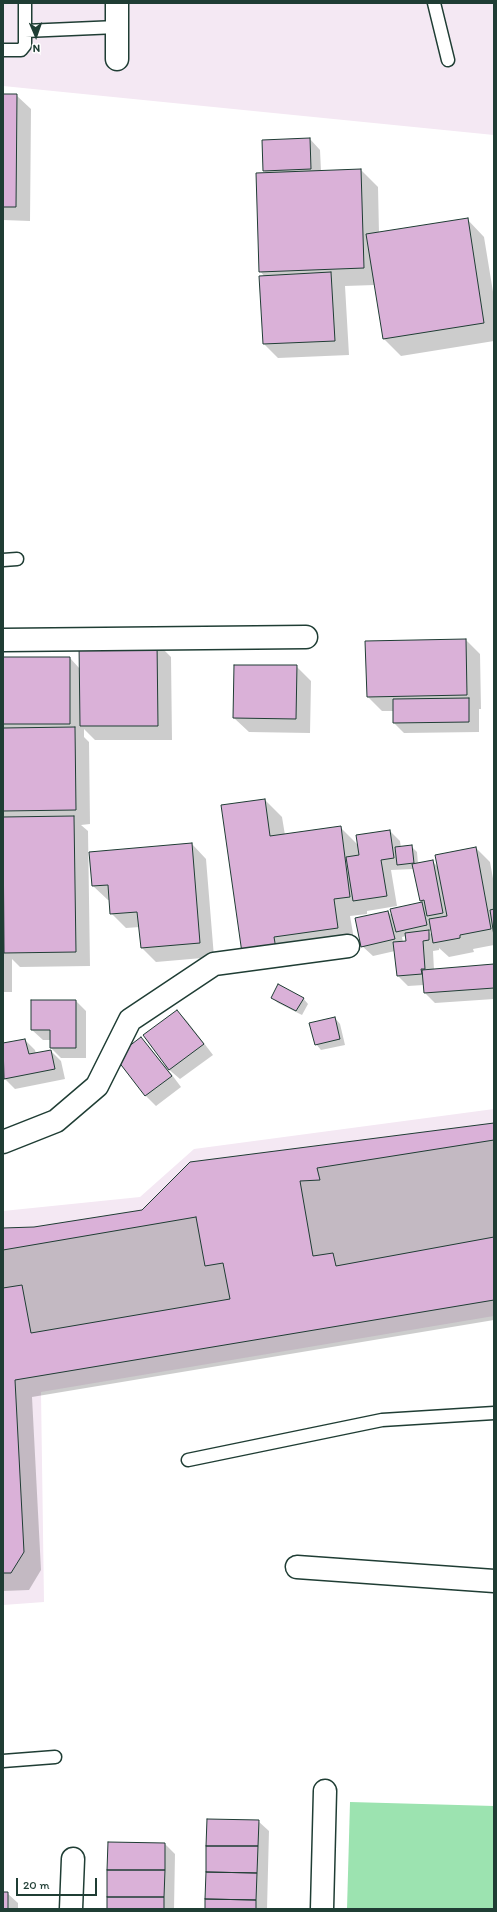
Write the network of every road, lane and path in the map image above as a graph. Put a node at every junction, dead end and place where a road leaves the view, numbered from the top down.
1 (25, 3) edge
2 (117, 3) edge
3 (434, 3) edge
4 (117, 27) junction
5 (25, 31) junction
6 (3, 50) edge
7 (117, 59) dead end
8 (448, 60) dead end
9 (3, 560) edge
10 (17, 560) dead end
11 (306, 637) dead end
12 (3, 640) edge
13 (348, 946) dead end
14 (3, 1142) edge
15 (494, 1414) edge
16 (188, 1460) dead end
17 (297, 1567) dead end
18 (494, 1581) edge
19 (55, 1757) dead end
20 (3, 1761) edge
21 (325, 1791) dead end
22 (72, 1859) dead end
23 (71, 1909) edge
24 (322, 1909) edge

1 - 5 lane
2 - 4 street
3 - 8 lane
4 - 5 lane
4 - 7 street
5 - 6 lane
9 - 10 lane
11 - 12 street
13 - 14 street
15 - 16 lane
17 - 18 street
19 - 20 lane
21 - 24 street
22 - 23 street

